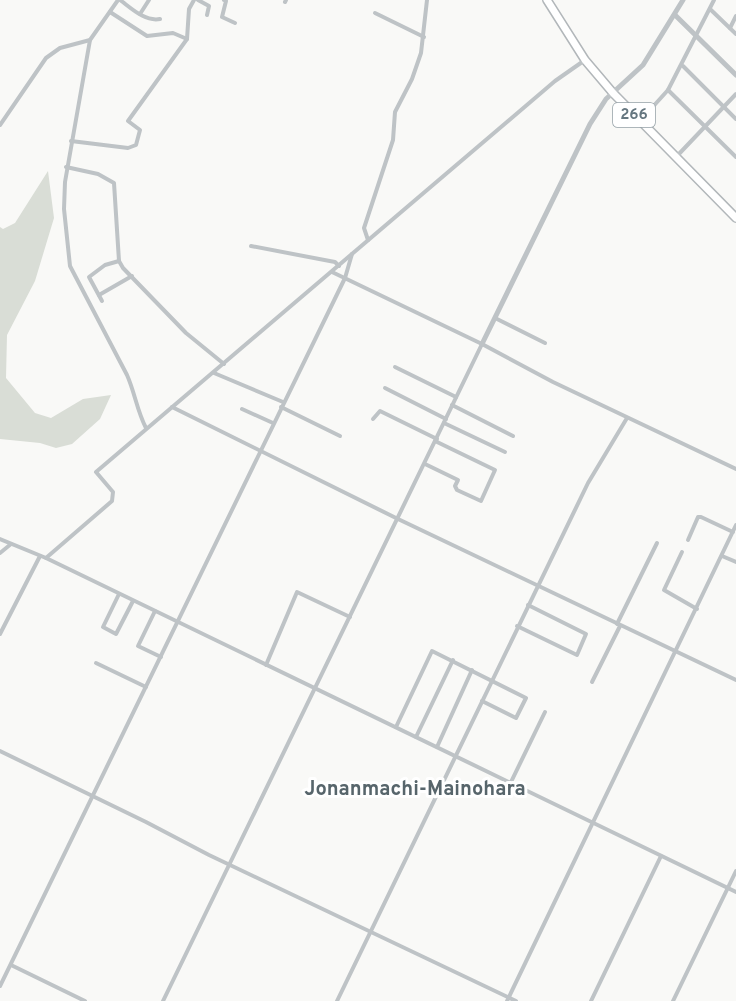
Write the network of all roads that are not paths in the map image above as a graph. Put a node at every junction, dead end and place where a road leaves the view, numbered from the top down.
1 (119, 0) edge
2 (149, 0) edge
3 (196, 0) edge
4 (224, 0) edge
5 (427, 0) edge
6 (547, 0) edge
7 (683, 0) edge
8 (714, 0) edge
9 (710, 9) junction
10 (110, 12) junction
11 (375, 13) dead end
12 (140, 14) junction
13 (207, 15) dead end
14 (675, 15) junction
15 (736, 16) edge
16 (160, 19) dead end
17 (235, 23) dead end
18 (730, 28) junction
19 (736, 34) edge
20 (697, 36) junction
21 (424, 37) junction
22 (187, 39) junction
23 (90, 40) junction
24 (585, 60) junction
25 (682, 66) junction
26 (736, 75) edge
27 (668, 90) junction
28 (613, 93) junction
29 (736, 94) edge
30 (724, 106) junction
31 (736, 119) edge
32 (640, 121) junction
33 (0, 125) edge
34 (705, 125) junction
35 (71, 141) junction
36 (736, 157) edge
37 (676, 158) junction
38 (66, 167) junction
39 (736, 218) edge
40 (368, 240) junction
41 (250, 246) dead end
42 (352, 254) junction
43 (119, 261) junction
44 (339, 266) junction
45 (332, 272) junction
46 (132, 276) junction
47 (345, 278) junction
48 (99, 295) junction
49 (102, 301) dead end
50 (494, 318) junction
51 (545, 343) dead end
52 (482, 344) junction
53 (224, 364) junction
54 (395, 367) dead end
55 (214, 373) junction
56 (385, 388) dead end
57 (456, 397) junction
58 (283, 402) junction
59 (452, 405) junction
60 (172, 407) junction
61 (281, 407) junction
62 (242, 409) dead end
63 (627, 418) junction
64 (373, 419) dead end
65 (445, 421) junction
66 (273, 423) junction
67 (146, 428) junction
68 (340, 436) dead end
69 (513, 436) dead end
70 (436, 440) junction
71 (260, 451) junction
72 (505, 452) dead end
73 (424, 464) junction
74 (736, 469) edge
75 (398, 519) junction
76 (736, 527) edge
77 (733, 532) junction
78 (0, 539) edge
79 (688, 540) dead end
80 (11, 543) junction
81 (657, 543) dead end
82 (0, 552) edge
83 (682, 552) dead end
84 (40, 556) junction
85 (722, 556) junction
86 (46, 558) junction
87 (736, 562) edge
88 (537, 585) junction
89 (119, 594) junction
90 (133, 601) junction
91 (528, 605) junction
92 (697, 609) junction
93 (155, 611) junction
94 (350, 617) junction
95 (177, 622) junction
96 (618, 625) junction
97 (517, 626) junction
98 (0, 634) edge
99 (676, 652) junction
100 (160, 657) junction
101 (453, 660) junction
102 (96, 663) dead end
103 (266, 665) junction
104 (472, 670) junction
105 (492, 680) junction
106 (736, 680) edge
107 (592, 682) dead end
108 (146, 687) junction
109 (314, 688) junction
110 (482, 702) junction
111 (545, 712) dead end
112 (396, 727) junction
113 (416, 737) junction
114 (437, 747) junction
115 (0, 751) edge
116 (456, 756) junction
117 (511, 782) junction
118 (94, 797) junction
119 (593, 822) junction
120 (661, 856) junction
121 (229, 864) junction
122 (736, 871) edge
123 (728, 888) junction
124 (736, 892) edge
125 (370, 932) junction
126 (11, 965) junction
127 (0, 986) edge
128 (508, 999) edge
129 (85, 1001) edge
130 (164, 1001) edge
131 (337, 1001) edge
132 (516, 1001) edge
133 (591, 1001) edge
134 (673, 1001) edge

1 - 10 street
1 - 12 street
2 - 12 street
3 - 13 street
3 - 22 street
4 - 17 street
5 - 21 street
6 - 24 highway, 266
7 - 14 street
8 - 9 street
9 - 18 street
9 - 20 street
10 - 22 street
10 - 23 street
11 - 21 street
12 - 16 street
14 - 20 street
14 - 28 street
15 - 18 street
18 - 19 street
20 - 25 street
20 - 26 street
21 - 40 street
22 - 35 street
23 - 33 street
23 - 35 street
24 - 28 highway, 266
24 - 40 street
25 - 27 street
25 - 30 street
27 - 32 street
27 - 34 street
28 - 32 highway, 266
28 - 50 street
29 - 30 street
30 - 31 street
30 - 34 street
32 - 37 highway, 266
34 - 36 street
34 - 37 street
35 - 38 street
37 - 39 highway, 266
38 - 43 street
38 - 67 street
40 - 42 street
41 - 44 street
42 - 44 street
42 - 47 street
43 - 46 street
43 - 48 street
44 - 45 street
45 - 47 street
45 - 53 street
46 - 48 street
46 - 53 street
47 - 52 street
47 - 58 street
48 - 49 street
50 - 51 street
50 - 52 street
52 - 57 street
52 - 63 street
53 - 55 street
54 - 57 street
55 - 58 street
55 - 60 street
56 - 65 street
57 - 59 street
58 - 61 street
59 - 65 street
59 - 69 street
60 - 67 street
60 - 71 street
61 - 66 street
61 - 68 street
62 - 66 street
63 - 74 street
63 - 88 street
64 - 70 street
65 - 70 street
65 - 72 street
66 - 71 street
67 - 86 street
70 - 73 street
70 - 73 street
71 - 75 street
71 - 95 street
73 - 75 street
75 - 88 street
75 - 94 street
76 - 77 street
77 - 79 street
77 - 85 street
78 - 80 street
80 - 82 street
80 - 84 street
81 - 96 street
83 - 92 street
84 - 86 street
84 - 98 street
85 - 87 street
85 - 92 street
86 - 89 street
88 - 91 street
88 - 96 street
89 - 90 street
89 - 90 street
90 - 93 street
91 - 97 street
91 - 97 street
92 - 99 street
93 - 95 street
93 - 100 street
94 - 103 street
94 - 109 street
95 - 100 street
95 - 103 street
96 - 99 street
96 - 107 street
97 - 105 street
99 - 106 street
99 - 119 street
100 - 108 street
101 - 104 street
101 - 112 street
101 - 113 street
102 - 108 street
103 - 109 street
104 - 105 street
104 - 114 street
105 - 110 street
105 - 110 street
108 - 118 street
109 - 112 street
109 - 121 street
110 - 116 street
111 - 117 street
112 - 113 street
113 - 114 street
114 - 116 street
115 - 118 street
116 - 117 street
116 - 125 street
117 - 119 street
118 - 121 street
118 - 126 street
119 - 120 street
119 - 128 street
120 - 123 street
120 - 133 street
121 - 125 street
121 - 130 street
122 - 123 street
123 - 124 street
123 - 134 street
125 - 128 street
125 - 131 street
126 - 127 street
126 - 129 street
128 - 132 street

